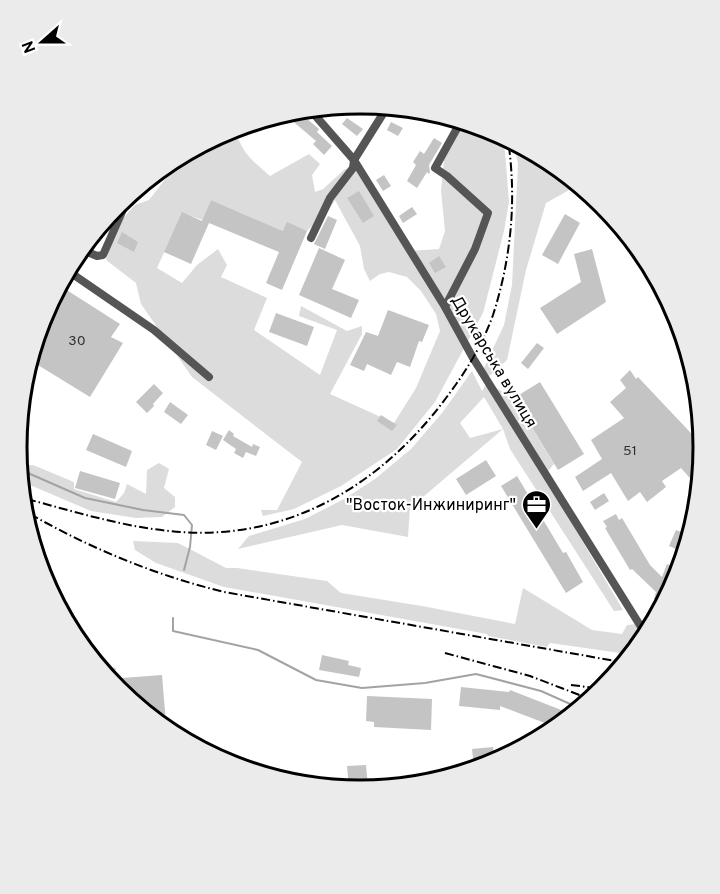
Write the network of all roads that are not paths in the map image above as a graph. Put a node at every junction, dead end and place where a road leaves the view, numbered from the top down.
1 (382, 115) edge
2 (317, 117) edge
3 (457, 129) edge
4 (354, 160) junction
5 (120, 217) edge
6 (311, 238) dead end
7 (89, 253) edge
8 (75, 276) edge
9 (445, 308) junction
10 (209, 377) dead end
11 (641, 626) edge

1 - 4 street
2 - 4 street, Друкарська вулиця
3 - 9 street
4 - 6 street
4 - 9 street, Друкарська вулиця
5 - 7 street
8 - 10 street
9 - 11 street, Друкарська вулиця

